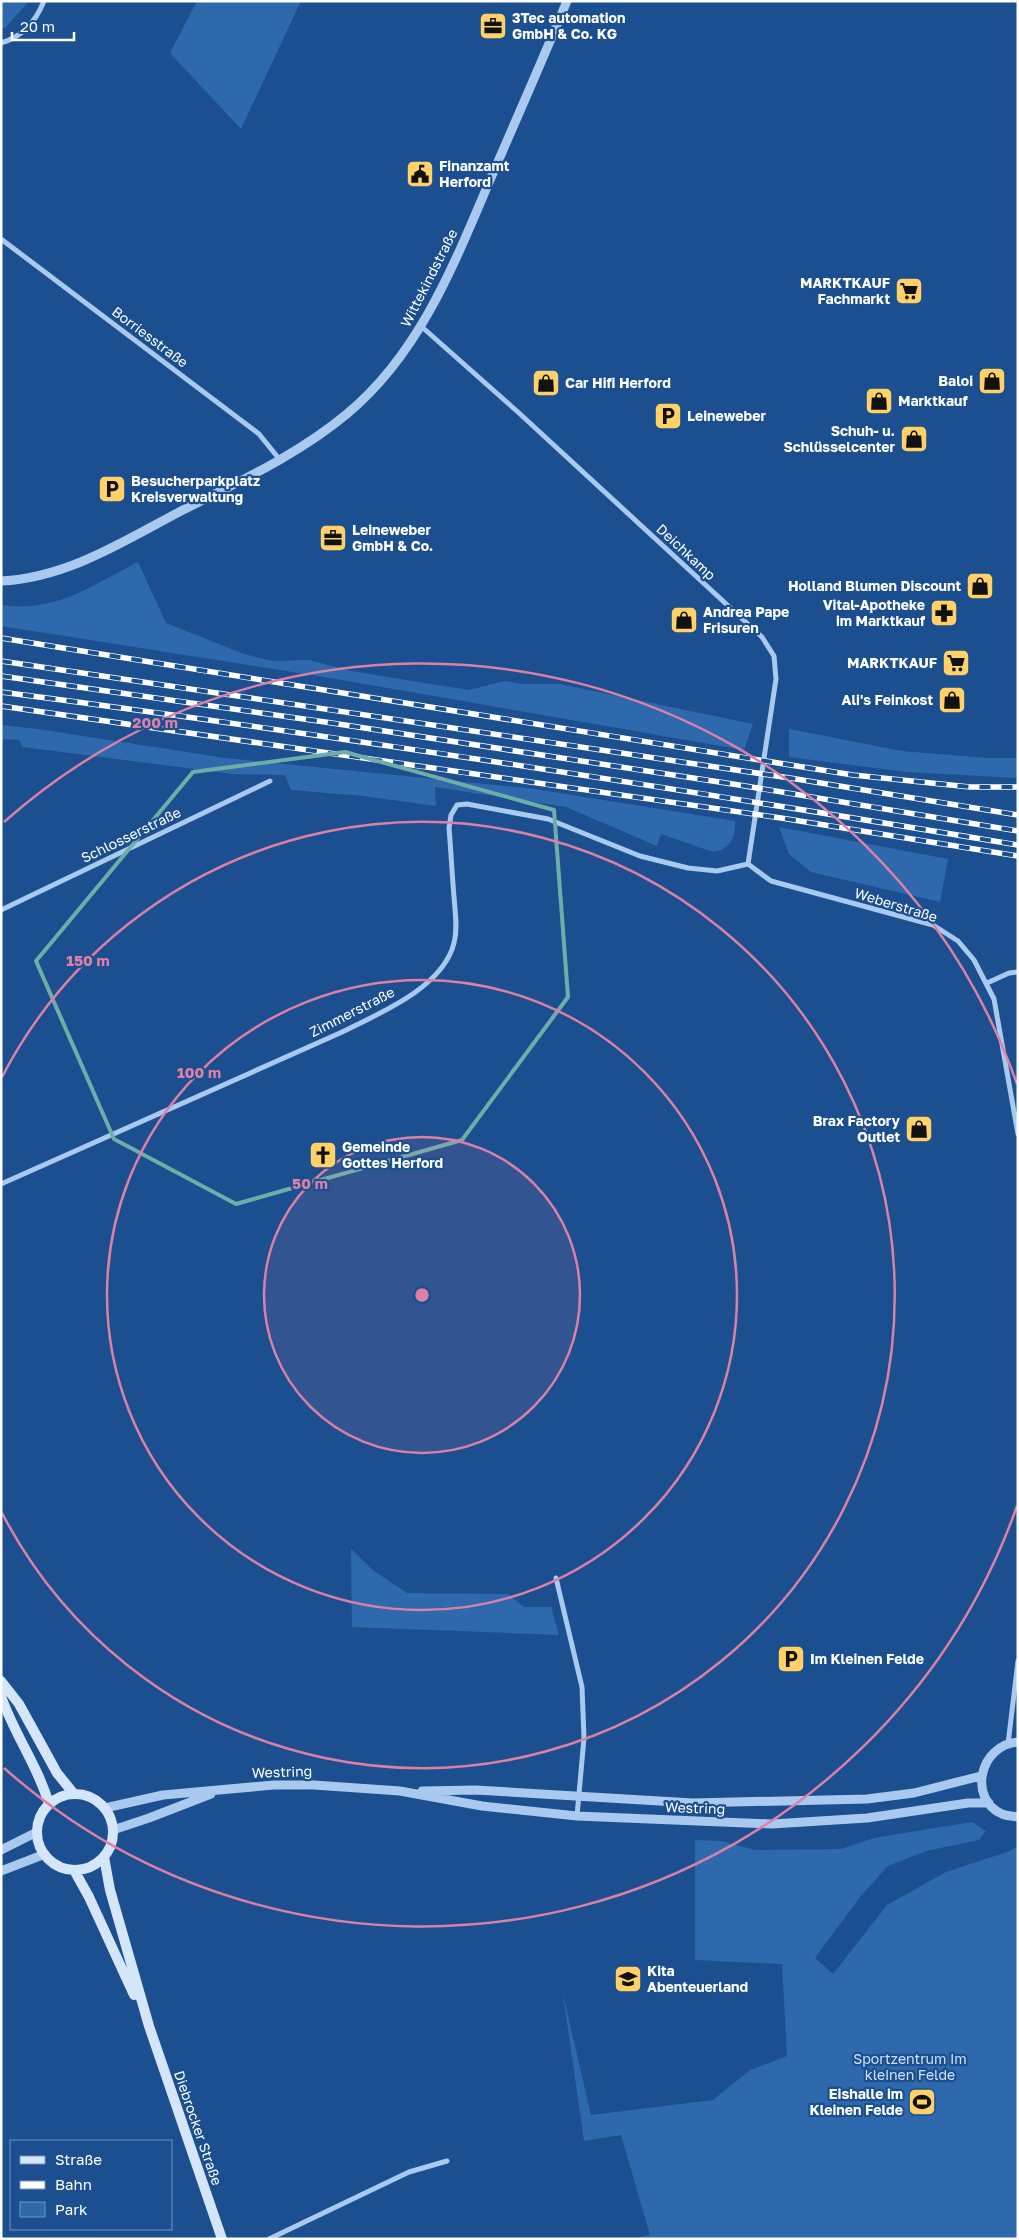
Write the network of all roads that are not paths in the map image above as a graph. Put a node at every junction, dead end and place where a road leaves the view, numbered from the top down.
1 (44, 1) edge
2 (567, 1) edge
3 (1, 43) edge
4 (1, 239) edge
5 (422, 327) junction
6 (280, 460) junction
7 (1, 581) edge
8 (270, 781) dead end
9 (748, 864) junction
10 (1, 910) edge
11 (1018, 972) edge
12 (987, 983) junction
13 (1018, 1134) edge
14 (1, 1184) edge
15 (556, 1578) dead end
16 (1018, 1661) edge
17 (1, 1680) edge
18 (1, 1696) edge
19 (1018, 1742) edge
20 (1008, 1744) junction
21 (982, 1776) junction
22 (225, 1789) junction
23 (400, 1791) junction
24 (74, 1794) junction
25 (579, 1796) junction
26 (989, 1802) junction
27 (49, 1804) junction
28 (105, 1808) junction
29 (577, 1816) junction
30 (1018, 1817) edge
31 (113, 1830) junction
32 (37, 1832) junction
33 (1, 1850) edge
34 (45, 1854) junction
35 (104, 1857) junction
36 (74, 1870) junction
37 (1, 1871) edge
38 (148, 2026) junction
39 (446, 2161) dead end
40 (222, 2239) edge
41 (269, 2239) edge

1 - 3 street
2 - 5 street, Wittekindstraße
4 - 6 street, Borriesstraße
5 - 6 street, Wittekindstraße
5 - 9 street, Deichkamp
6 - 7 street, Wittekindstraße
8 - 10 street, Schlosserstraße
9 - 12 street, Weberstraße
9 - 14 street, Zimmerstraße
11 - 12 street
12 - 13 street
15 - 25 street
16 - 20 street
17 - 24 main road
18 - 27 main road
19 - 20 street
20 - 21 street
21 - 25 street, Westring
21 - 26 street
22 - 23 street, Westring
22 - 28 street, Westring
22 - 31 street, Westring
23 - 25 street, Westring
23 - 29 street, Westring
24 - 27 main road
24 - 28 main road
25 - 29 street
26 - 29 street, Westring
26 - 30 street
27 - 32 main road
28 - 31 main road
31 - 35 main road
32 - 33 street
32 - 34 main road
34 - 36 main road
34 - 37 street
35 - 36 main road
35 - 38 main road, Diebrocker Straße
36 - 38 main road, Diebrocker Straße
38 - 40 main road, Diebrocker Straße
39 - 41 street

